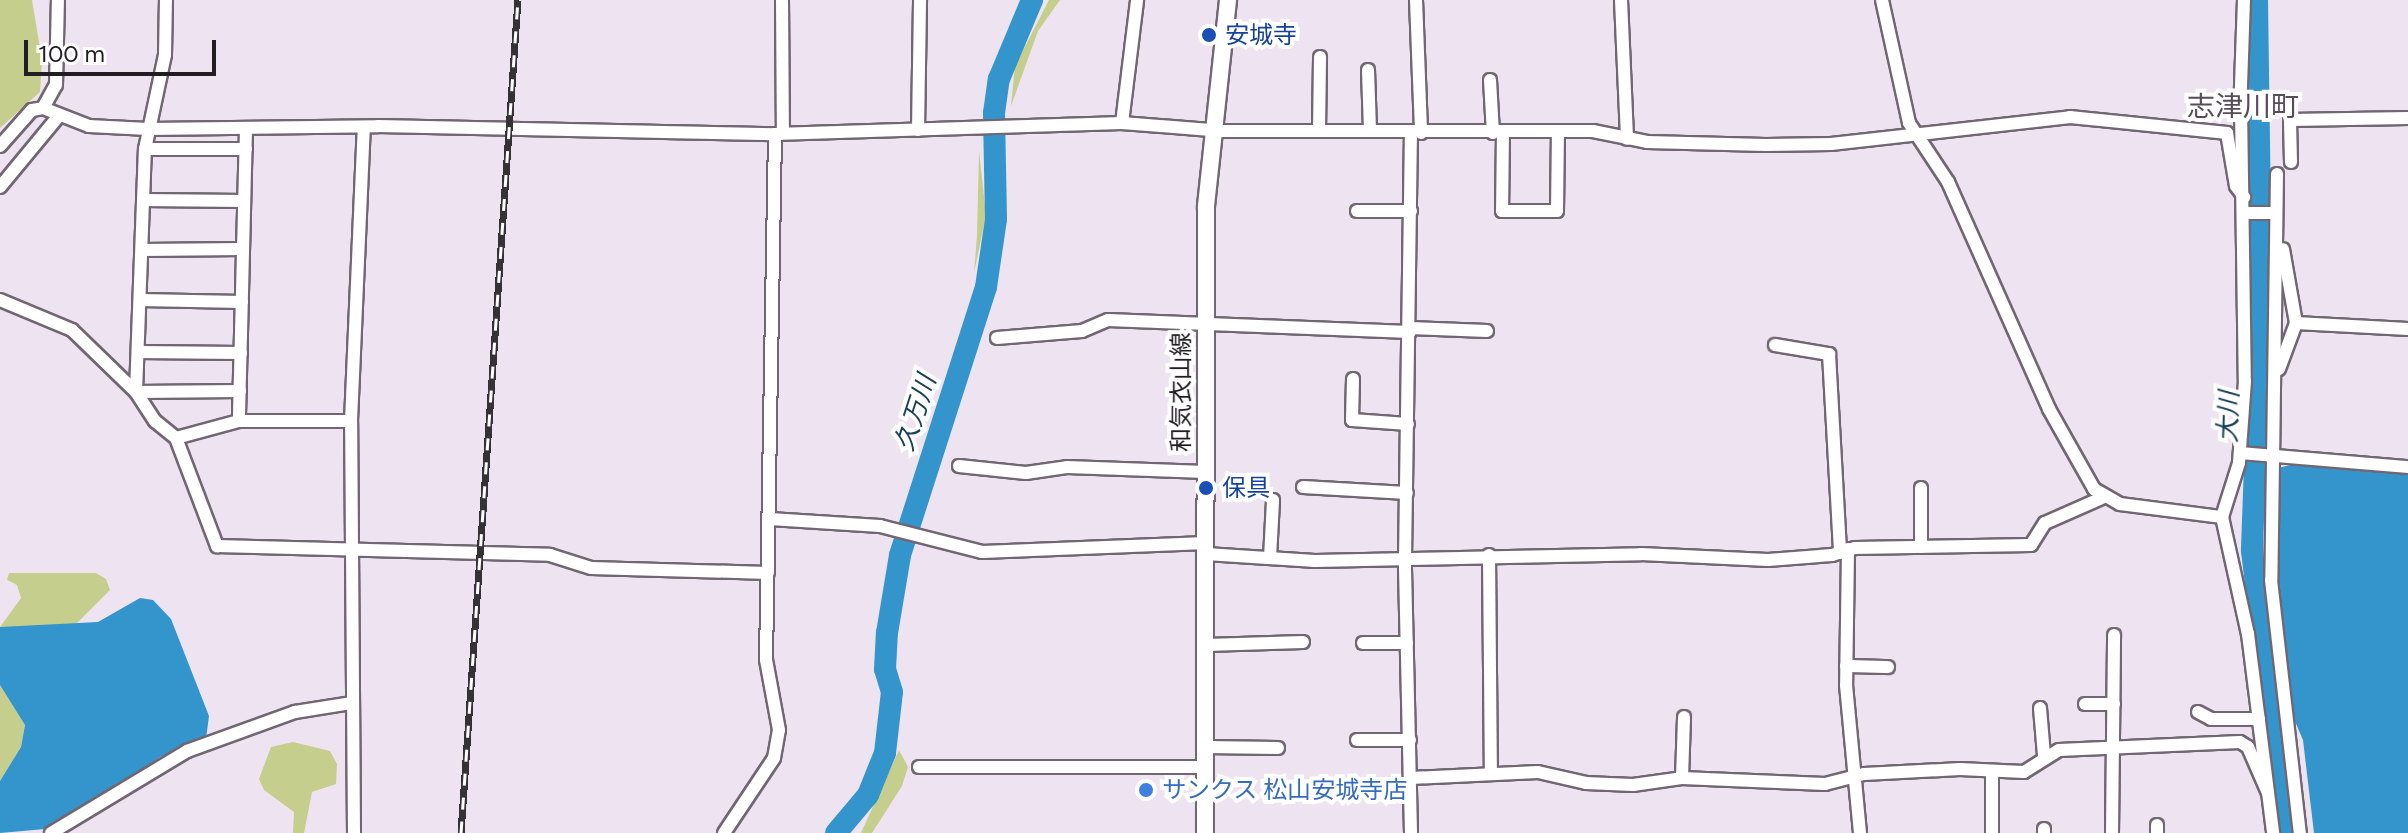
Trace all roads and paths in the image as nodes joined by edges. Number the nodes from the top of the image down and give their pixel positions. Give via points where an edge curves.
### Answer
1 (58, 0) edge
2 (166, 0) edge
3 (782, 0) edge
4 (920, 0) edge
5 (1137, 0) edge
6 (1228, 0) edge
7 (1416, 0) edge
8 (1621, 0) edge
9 (1882, 0) edge
10 (2244, 0) edge
11 (1320, 57) dead end
12 (1368, 70) dead end
13 (1490, 80) dead end
14 (2241, 107) junction
15 (43, 108) junction
16 (58, 117) junction
17 (2408, 118) edge
18 (1122, 123) junction
19 (148, 129) junction
20 (246, 129) junction
21 (364, 129) junction
22 (1210, 129) junction
23 (918, 130) junction
24 (1319, 131) junction
25 (1370, 131) junction
26 (1558, 131) junction
27 (1416, 132) junction
28 (1498, 132) junction
29 (1913, 132) junction
30 (2227, 133) junction
31 (779, 134) junction
32 (1627, 139) junction
33 (0, 146) edge
34 (145, 149) junction
35 (246, 149) junction
36 (2291, 162) dead end
37 (2277, 174) dead end
38 (0, 187) edge
39 (2244, 197) junction
40 (143, 200) junction
41 (244, 201) junction
42 (1357, 211) dead end
43 (1411, 211) junction
44 (2245, 213) junction
45 (2274, 218) junction
46 (243, 249) junction
47 (142, 250) junction
48 (0, 300) edge
49 (140, 300) junction
50 (242, 302) junction
51 (2296, 323) junction
52 (1205, 327) junction
53 (2408, 329) edge
54 (1410, 330) junction
55 (1487, 331) dead end
56 (997, 338) dead end
57 (1775, 345) dead end
58 (138, 352) junction
59 (241, 353) junction
60 (1353, 379) dead end
61 (2275, 379) junction
62 (240, 391) junction
63 (136, 392) junction
64 (239, 421) junction
65 (351, 421) junction
66 (1408, 424) junction
67 (176, 438) junction
68 (2243, 453) junction
69 (2270, 455) junction
70 (959, 466) dead end
71 (2408, 467) edge
72 (1206, 472) junction
73 (1303, 487) dead end
74 (1921, 488) dead end
75 (1407, 493) junction
76 (2102, 498) junction
77 (1273, 500) dead end
78 (2222, 517) junction
79 (770, 519) junction
80 (1921, 547) junction
81 (350, 548) junction
82 (1206, 548) junction
83 (1844, 551) junction
84 (1489, 555) junction
85 (1270, 558) junction
86 (1405, 559) junction
87 (768, 573) junction
88 (2114, 635) dead end
89 (1303, 642) dead end
90 (1363, 643) dead end
91 (1407, 643) junction
92 (1206, 645) junction
93 (1846, 666) junction
94 (1888, 667) dead end
95 (352, 703) junction
96 (2085, 704) dead end
97 (2114, 704) junction
98 (2040, 708) dead end
99 (2198, 712) dead end
100 (1684, 717) dead end
101 (2259, 719) junction
102 (1357, 740) dead end
103 (1410, 740) junction
104 (1205, 747) junction
105 (1278, 748) dead end
106 (2113, 749) junction
107 (2044, 756) junction
108 (919, 767) dead end
109 (1204, 767) junction
110 (1992, 771) junction
111 (1491, 774) junction
112 (1855, 776) junction
113 (1411, 778) junction
114 (1682, 778) junction
115 (2268, 793) junction
116 (51, 833) edge
117 (354, 833) edge
118 (724, 833) edge
119 (1205, 833) edge
120 (1411, 833) edge
121 (1860, 833) edge
122 (1992, 833) edge
123 (2112, 833) edge
124 (2273, 833) edge
125 (2300, 833) edge

1 - 15 street via 56,85
2 - 19 street via 165,55
3 - 31 street
4 - 23 street
5 - 18 street
6 - 22 main road, 和気衣山線
7 - 27 street
8 - 32 street
9 - 29 street
10 - 14 street
11 - 24 street
12 - 25 street
13 - 28 street
14 - 30 street
14 - 39 street
15 - 16 street
15 - 33 street via 32,110
16 - 19 street via 89,126
16 - 38 street
17 - 36 street via 2290,120
18 - 22 street
18 - 23 street
19 - 20 street
19 - 34 street
20 - 21 street
20 - 35 street
21 - 31 street
21 - 65 street
22 - 24 street
22 - 52 main road, 和気衣山線
23 - 31 street
24 - 25 street
25 - 27 street
26 - 28 street
26 - 28 street via 1557,211 1502,211
26 - 32 street via 1607,132
27 - 28 street
27 - 43 street
29 - 30 street via 2070,117
29 - 32 street via 1831,144
29 - 76 street via 1948,182 2049,409
30 - 39 street via 2236,186
31 - 79 street
34 - 35 street
34 - 40 street
35 - 41 street
37 - 45 street
39 - 44 street
40 - 41 street
40 - 47 street
41 - 46 street
42 - 43 street
43 - 54 street
44 - 45 street
44 - 68 street
45 - 51 street
45 - 61 street
46 - 47 street
46 - 50 street
47 - 49 street
48 - 63 street via 72,330
49 - 50 street
49 - 58 street
50 - 59 street
51 - 53 street
51 - 61 street
52 - 54 street
52 - 56 street via 1108,320 1082,331
52 - 72 main road, 和気衣山線
54 - 55 street
54 - 66 street
57 - 83 street via 1829,354
58 - 59 street
58 - 63 street
59 - 62 street
60 - 66 street via 1352,420
61 - 69 street
62 - 63 street
62 - 64 street
63 - 67 street via 155,421
64 - 65 street
64 - 67 street
65 - 81 street
66 - 75 street
67 - 81 street via 217,546
68 - 69 street
68 - 78 street
69 - 71 street
69 - 125 street via 2271,580
70 - 72 street via 1026,473 1067,467
72 - 82 main road, 和気衣山線
73 - 75 street
74 - 80 street
75 - 86 street
76 - 78 street
76 - 80 street via 2045,523 2031,545
77 - 85 street
78 - 101 street via 2245,617
79 - 82 street via 896,530 1008,553
79 - 87 street
80 - 83 street
81 - 87 street via 550,555 591,568
81 - 95 street
82 - 85 street
82 - 92 main road, 和気衣山線
83 - 84 street via 1768,560
83 - 93 street
84 - 86 street
84 - 111 street
85 - 86 street
86 - 91 street
87 - 118 street via 766,660 779,719 778,744
88 - 97 street
89 - 92 street
90 - 91 street
91 - 103 street
92 - 104 main road, 和気衣山線
93 - 94 street
93 - 112 street
95 - 116 street via 295,712 187,751
95 - 117 street
96 - 97 street
97 - 106 street
98 - 107 street
99 - 101 street via 2211,719
100 - 114 street
101 - 115 street
102 - 103 street
103 - 113 street
104 - 105 street
104 - 109 main road, 和気衣山線
106 - 107 street via 2059,750
106 - 115 street via 2245,743
106 - 123 street
107 - 110 street via 2032,771
108 - 109 street
109 - 119 main road, 和気衣山線
110 - 112 street
110 - 122 street
111 - 113 street via 1472,779
111 - 114 street via 1538,772 1586,783 1633,785
112 - 114 street via 1825,784
112 - 121 street
113 - 120 street
115 - 124 street

